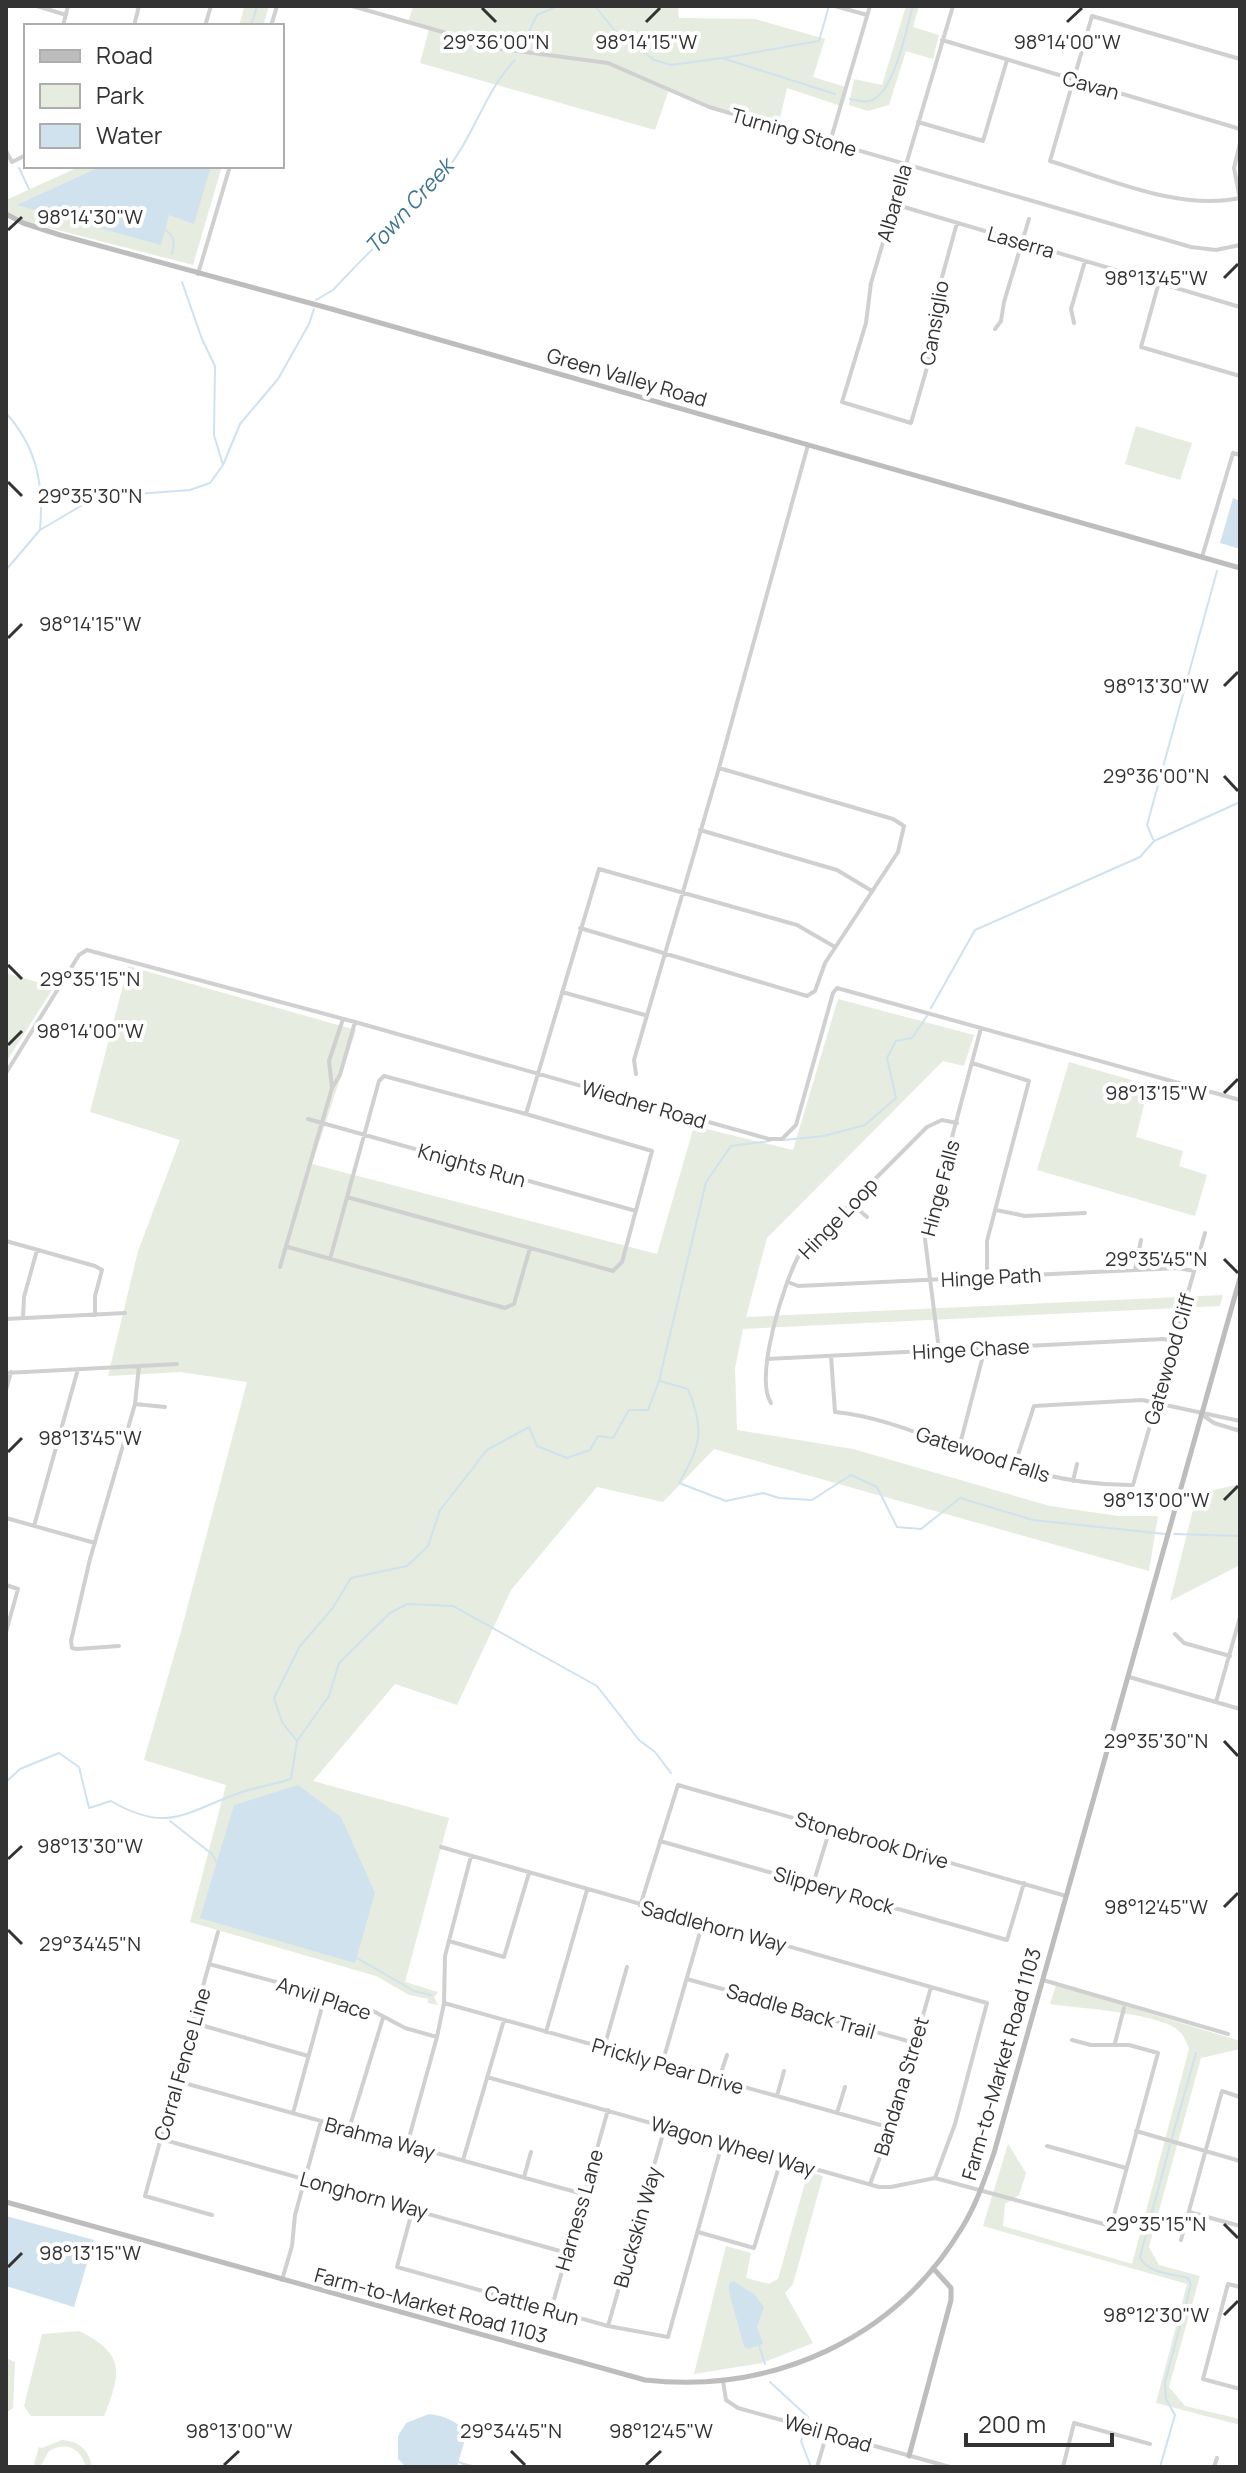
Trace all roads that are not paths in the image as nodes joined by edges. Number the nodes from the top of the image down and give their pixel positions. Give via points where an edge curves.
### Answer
1 (37, 6) edge
2 (68, 6) edge
3 (352, 6) edge
4 (835, 6) edge
5 (870, 6) edge
6 (953, 6) edge
7 (66, 15) junction
8 (867, 16) junction
9 (64, 24) edge
10 (942, 40) junction
11 (1240, 59) edge
12 (1007, 60) junction
13 (1073, 79) junction
14 (918, 122) junction
15 (1240, 129) edge
16 (830, 143) junction
17 (1240, 143) edge
18 (6, 151) edge
19 (24, 156) edge
20 (906, 165) junction
21 (229, 168) edge
22 (1240, 199) edge
23 (894, 204) junction
24 (6, 214) edge
25 (1029, 219) dead end
26 (957, 223) junction
27 (1022, 242) junction
28 (1240, 245) edge
29 (1085, 261) junction
30 (198, 274) junction
31 (1159, 282) junction
32 (1240, 307) edge
33 (1074, 323) dead end
34 (995, 329) dead end
35 (1240, 376) edge
36 (911, 423) joint
37 (808, 445) junction
38 (1240, 455) edge
39 (1202, 557) junction
40 (1240, 568) edge
41 (719, 768) junction
42 (700, 830) junction
43 (681, 891) junction
44 (872, 891) junction
45 (580, 928) junction
46 (835, 947) junction
47 (663, 954) junction
48 (562, 992) junction
49 (646, 1016) junction
50 (343, 1019) junction
51 (355, 1022) junction
52 (981, 1028) junction
53 (972, 1063) junction
54 (6, 1073) edge
55 (538, 1074) junction
56 (636, 1074) dead end
57 (332, 1088) junction
58 (1240, 1100) edge
59 (526, 1114) junction
60 (308, 1119) dead end
61 (321, 1123) junction
62 (957, 1123) junction
63 (365, 1135) junction
64 (347, 1197) junction
65 (851, 1203) junction
66 (996, 1210) junction
67 (636, 1211) junction
68 (1085, 1213) dead end
69 (867, 1217) dead end
70 (1205, 1233) dead end
71 (1141, 1240) dead end
72 (6, 1241) edge
73 (288, 1247) junction
74 (530, 1248) junction
75 (37, 1250) junction
76 (330, 1259) junction
77 (280, 1267) dead end
78 (1135, 1270) junction
79 (1194, 1271) junction
80 (987, 1277) junction
81 (1240, 1278) edge
82 (929, 1280) junction
83 (788, 1282) junction
84 (125, 1313) dead end
85 (95, 1315) junction
86 (23, 1318) junction
87 (6, 1319) edge
88 (1174, 1341) junction
89 (985, 1348) junction
90 (939, 1350) junction
91 (831, 1356) junction
92 (767, 1359) junction
93 (177, 1364) dead end
94 (139, 1366) junction
95 (78, 1369) junction
96 (9, 1372) edge
97 (6, 1390) edge
98 (771, 1403) dead end
99 (1157, 1403) junction
100 (135, 1404) junction
101 (165, 1407) dead end
102 (1202, 1414) junction
103 (1240, 1421) edge
104 (1240, 1431) edge
105 (959, 1448) junction
106 (1077, 1464) dead end
107 (1014, 1467) junction
108 (1073, 1481) junction
109 (1133, 1485) joint
110 (6, 1518) edge
111 (34, 1526) junction
112 (95, 1543) junction
113 (6, 1585) edge
114 (1240, 1617) edge
115 (6, 1632) edge
116 (1175, 1634) dead end
117 (119, 1646) dead end
118 (1230, 1656) junction
119 (1129, 1677) junction
120 (1216, 1702) junction
121 (1240, 1709) edge
122 (830, 1829) junction
123 (660, 1841) junction
124 (441, 1847) dead end
125 (471, 1856) junction
126 (529, 1873) junction
127 (1024, 1883) junction
128 (813, 1885) junction
129 (587, 1890) junction
130 (1067, 1896) junction
131 (640, 1906) junction
132 (703, 1922) junction
133 (218, 1932) dead end
134 (448, 1940) junction
135 (209, 1964) junction
136 (627, 1967) dead end
137 (687, 1979) junction
138 (1043, 1980) junction
139 (931, 1987) junction
140 (325, 1995) junction
141 (444, 2003) junction
142 (1124, 2008) dead end
143 (383, 2018) junction
144 (504, 2020) junction
145 (194, 2023) junction
146 (546, 2032) junction
147 (1228, 2034) dead end
148 (437, 2037) junction
149 (1072, 2040) dead end
150 (915, 2043) junction
151 (1115, 2043) junction
152 (604, 2048) junction
153 (727, 2055) dead end
154 (308, 2056) junction
155 (662, 2064) junction
156 (784, 2071) dead end
157 (487, 2077) junction
158 (719, 2080) junction
159 (177, 2081) junction
160 (845, 2087) dead end
161 (777, 2096) junction
162 (1240, 2097) edge
163 (608, 2110) junction
164 (293, 2113) junction
165 (837, 2113) junction
166 (321, 2121) junction
167 (665, 2127) junction
168 (891, 2128) junction
169 (349, 2129) junction
170 (1136, 2131) junction
171 (161, 2139) junction
172 (722, 2143) junction
173 (407, 2145) junction
174 (1047, 2146) dead end
175 (1205, 2151) junction
176 (531, 2152) dead end
177 (463, 2160) junction
178 (781, 2160) junction
179 (1240, 2161) edge
180 (1126, 2168) junction
181 (524, 2177) junction
182 (935, 2178) junction
183 (305, 2179) junction
184 (870, 2184) junction
185 (981, 2191) junction
186 (583, 2194) junction
187 (6, 2202) edge
188 (413, 2208) junction
189 (1189, 2212) junction
190 (212, 2215) dead end
191 (1240, 2226) edge
192 (698, 2232) junction
193 (1181, 2240) dead end
194 (567, 2253) junction
195 (933, 2268) junction
196 (282, 2280) junction
197 (1240, 2287) edge
198 (551, 2310) junction
199 (608, 2326) junction
200 (723, 2381) junction
201 (1240, 2389) edge
202 (827, 2433) junction
203 (1150, 2444) dead end
204 (909, 2456) junction
205 (1217, 2458) dead end
206 (817, 2467) edge
207 (950, 2467) edge
208 (1063, 2467) edge
209 (1214, 2467) edge

1 - 7 street
2 - 7 street
3 - 16 street, Turning Stone via 502,49 587,58 624,68 692,102
4 - 8 street
5 - 8 street
6 - 10 street, Albarella
7 - 9 street
8 - 16 street
10 - 12 street, Cavan
10 - 14 street, Albarella
11 - 13 street via 1092,16
12 - 13 street, Cavan
12 - 14 street via 983,141
13 - 15 street, Cavan
13 - 22 street via 1050,161 1174,198 1201,203
14 - 20 street, Albarella
16 - 20 street, Turning Stone
17 - 22 street via 1234,168
18 - 19 street via 12,162
20 - 23 street, Albarella
20 - 28 street, Turning Stone via 1191,247 1216,250
21 - 30 street
23 - 26 street, Laserra
23 - 36 street, Albarella via 842,402
24 - 30 main road, Green Valley Road via 33,227
25 - 27 street
26 - 27 street, Laserra
26 - 36 street, Cansiglio
27 - 29 street, Laserra
27 - 34 street
29 - 31 street, Laserra
29 - 33 street via 1071,309
30 - 37 main road, Green Valley Road
31 - 32 street, Laserra
31 - 35 street via 1141,347
37 - 39 main road, Green Valley Road
37 - 41 street
38 - 39 street via 1233,453
39 - 40 main road, Green Valley Road
41 - 42 street
41 - 44 street via 900,822 905,830 901,846
42 - 43 street
42 - 44 street via 844,873
43 - 45 street via 599,869
43 - 46 street via 797,925
43 - 47 street
44 - 46 street
45 - 47 street
45 - 48 street
46 - 47 street via 815,991 807,996
47 - 49 street
48 - 49 street
48 - 55 street
49 - 56 street via 634,1060
50 - 51 street, Wiedner Road
50 - 54 street, Wiedner Road via 87,950
50 - 57 street via 329,1061
51 - 55 street, Wiedner Road
51 - 57 street
52 - 53 street, Hinge Falls
52 - 55 street, Wiedner Road via 837,988 796,1125 776,1140
52 - 58 street, Wiedner Road
53 - 62 street, Hinge Falls
53 - 66 street via 1029,1081
55 - 59 street
57 - 61 street
59 - 63 street via 388,1075 379,1081
59 - 67 street via 652,1151
60 - 61 street, Knights Run
61 - 63 street, Knights Run
61 - 73 street
62 - 65 street, Hinge Loop via 942,1120 927,1127
62 - 82 street, Hinge Falls via 925,1239
63 - 64 street
63 - 67 street, Knights Run
64 - 74 street
64 - 76 street
65 - 69 street
65 - 83 street, Hinge Loop via 799,1255
66 - 68 street via 1025,1216
66 - 80 street via 987,1241
67 - 74 street via 622,1262 613,1271
70 - 79 street, Gatewood Cliff
71 - 78 street
72 - 75 street
73 - 76 street
73 - 77 street
74 - 76 street via 514,1304 505,1308
75 - 85 street via 102,1270
75 - 86 street
78 - 79 street, Hinge Path
78 - 80 street, Hinge Path
79 - 88 street, Gatewood Cliff
80 - 82 street, Hinge Path
81 - 102 main road, Farm-to-Market Road 1103
82 - 83 street, Hinge Path via 798,1286
82 - 90 street, Hinge Falls
83 - 92 street, Hinge Loop
84 - 85 street
85 - 86 street
86 - 87 street
88 - 89 street, Hinge Chase
88 - 99 street, Gatewood Cliff
89 - 90 street, Hinge Chase
89 - 105 street
90 - 91 street, Hinge Chase
91 - 92 street, Hinge Chase
91 - 105 street, Gatewood Falls via 835,1412 880,1420
92 - 98 street, Hinge Loop via 764,1380
93 - 94 street
94 - 95 street
94 - 100 street
95 - 96 street
95 - 111 street
96 - 97 street
99 - 102 street
99 - 107 street via 1034,1406
99 - 109 street, Gatewood Cliff
100 - 101 street
100 - 112 street
102 - 103 street
102 - 104 street
102 - 119 main road, Farm-to-Market Road 1103
105 - 107 street, Gatewood Falls
106 - 108 street
107 - 108 street, Gatewood Falls
108 - 109 street, Gatewood Falls
110 - 111 street
111 - 112 street
112 - 117 street via 72,1648
113 - 115 street via 18,1589
114 - 118 street
116 - 118 street via 1184,1643
118 - 120 street
119 - 120 street
119 - 130 main road, Farm-to-Market Road 1103
120 - 121 street
122 - 123 street, Stonebrook Drive via 678,1785
122 - 127 street, Stonebrook Drive
122 - 128 street
123 - 128 street, Slippery Rock
123 - 131 street
124 - 125 street, Saddlehorn Way
125 - 126 street, Saddlehorn Way
125 - 134 street
126 - 129 street, Saddlehorn Way
126 - 134 street via 504,1957
127 - 128 street, Slippery Rock via 1007,1940
127 - 130 street, Stonebrook Drive
129 - 131 street, Saddlehorn Way
129 - 146 street
130 - 138 main road, Farm-to-Market Road 1103
131 - 132 street, Saddlehorn Way
132 - 137 street
132 - 139 street, Saddlehorn Way
133 - 135 street, Corral Fence Line
134 - 141 street
135 - 140 street, Anvil Place
135 - 145 street, Corral Fence Line
136 - 152 street
137 - 150 street, Saddle Back Trail
137 - 155 street
138 - 147 street
138 - 185 main road, Farm-to-Market Road 1103
139 - 150 street, Bandana Street
139 - 182 street, Saddlehorn Way via 987,2003
140 - 143 street, Anvil Place
140 - 154 street
141 - 144 street, Prickly Pear Drive
141 - 148 street
142 - 151 street
143 - 148 street, Anvil Place
143 - 169 street
144 - 146 street, Prickly Pear Drive
144 - 157 street
145 - 154 street
145 - 159 street, Corral Fence Line
146 - 152 street, Prickly Pear Drive
148 - 173 street
149 - 151 street
150 - 168 street, Bandana Street
151 - 170 street via 1158,2053
152 - 155 street, Prickly Pear Drive
153 - 158 street
154 - 164 street
155 - 158 street, Prickly Pear Drive
156 - 161 street
157 - 163 street, Wagon Wheel Way
157 - 177 street
158 - 161 street, Prickly Pear Drive
159 - 164 street, Brahma Way
159 - 171 street, Corral Fence Line
160 - 165 street
161 - 165 street, Prickly Pear Drive
162 - 175 street via 1222,2091
163 - 167 street, Wagon Wheel Way
163 - 186 street, Harness Lane
164 - 166 street, Brahma Way
165 - 168 street, Prickly Pear Drive
166 - 169 street, Brahma Way
166 - 183 street
167 - 172 street, Wagon Wheel Way
167 - 199 street, Buckskin Way
168 - 184 street, Bandana Street
169 - 173 street, Brahma Way
170 - 175 street
170 - 180 street
171 - 183 street, Longhorn Way
171 - 190 street, Corral Fence Line via 145,2196
172 - 178 street, Wagon Wheel Way
172 - 192 street
173 - 177 street, Brahma Way
174 - 180 street
175 - 179 street
175 - 189 street
176 - 181 street
177 - 181 street, Brahma Way
178 - 184 street, Wagon Wheel Way
178 - 192 street via 754,2248
180 - 185 street, Wagon Wheel Way via 1111,2226
181 - 186 street, Brahma Way
182 - 184 street, Wagon Wheel Way via 891,2187
182 - 185 street, Wagon Wheel Way
183 - 188 street, Longhorn Way
183 - 196 street
185 - 195 main road, Farm-to-Market Road 1103
186 - 194 street, Harness Lane
187 - 196 main road, Farm-to-Market Road 1103
188 - 194 street, Longhorn Way
188 - 198 street, Cattle Run via 397,2267
189 - 191 street
189 - 193 street
192 - 199 street, Cattle Run via 668,2337
194 - 198 street, Harness Lane
195 - 200 main road, Farm-to-Market Road 1103 via 893,2308 829,2351 777,2370
195 - 204 main road via 951,2288 951,2300
196 - 200 main road, Farm-to-Market Road 1103 via 630,2377
197 - 201 street via 1228,2284 1203,2379
198 - 199 street, Cattle Run
200 - 202 street, Weil Road via 731,2405
202 - 204 street, Weil Road
202 - 206 street
203 - 208 street via 1074,2423
204 - 207 street, Weil Road
205 - 209 street

